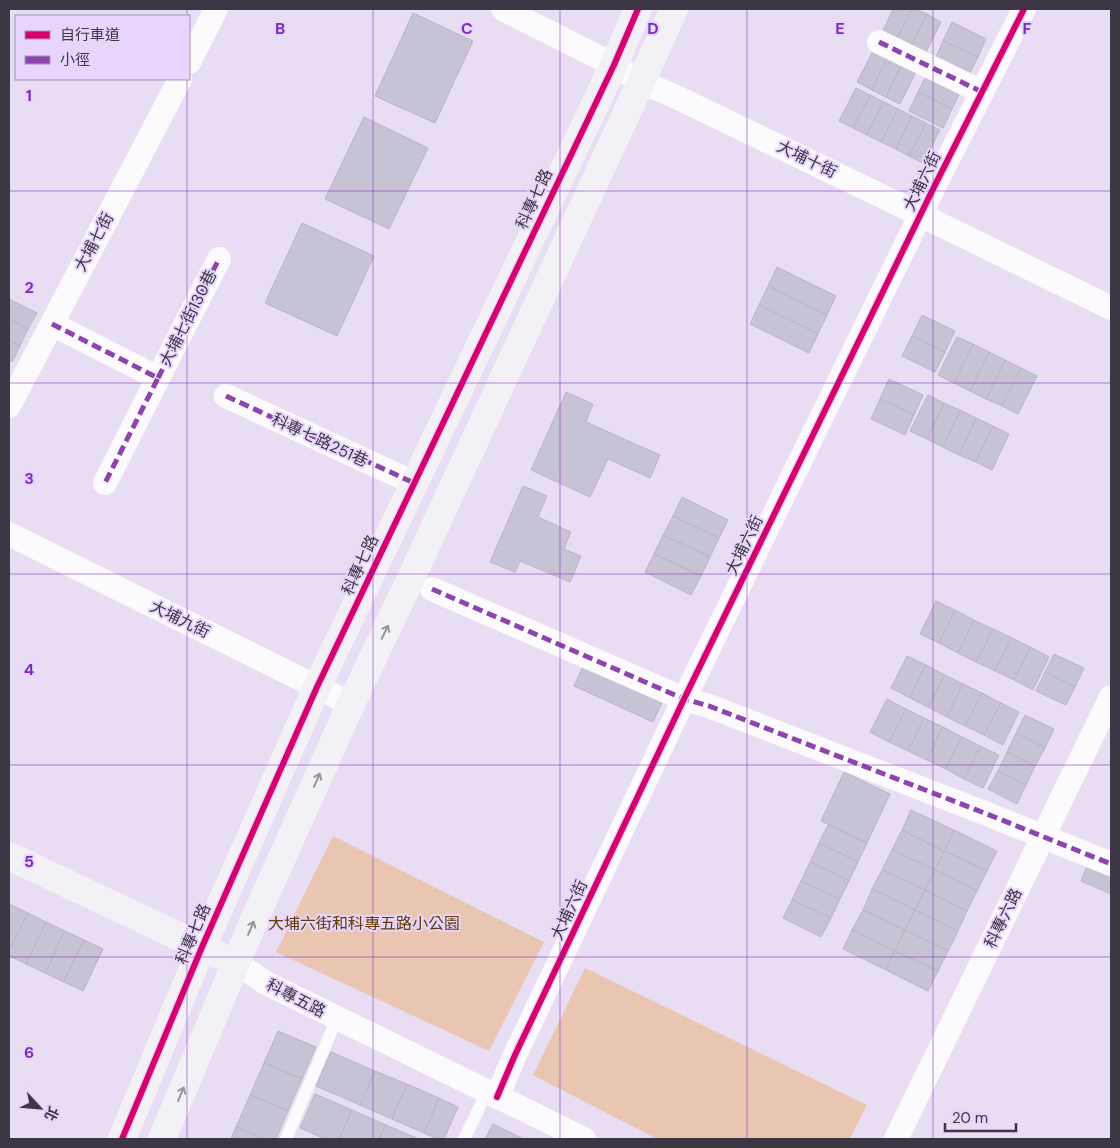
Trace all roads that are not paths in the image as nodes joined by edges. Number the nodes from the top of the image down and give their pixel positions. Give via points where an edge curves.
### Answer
1 (216, 9) edge
2 (503, 9) edge
3 (638, 9) edge
4 (674, 9) edge
5 (1024, 9) edge
6 (879, 42) dead end
7 (190, 60) edge
8 (614, 65) junction
9 (179, 80) edge
10 (641, 82) junction
11 (982, 92) junction
12 (921, 214) junction
13 (219, 259) dead end
14 (1111, 308) edge
15 (52, 324) junction
16 (158, 378) junction
17 (226, 396) dead end
18 (9, 406) edge
19 (105, 483) dead end
20 (414, 483) junction
21 (9, 534) edge
22 (432, 588) dead end
23 (317, 687) junction
24 (1111, 697) edge
25 (684, 699) junction
26 (351, 704) junction
27 (1043, 836) junction
28 (9, 856) edge
29 (1111, 864) edge
30 (202, 947) junction
31 (236, 963) junction
32 (337, 1018) junction
33 (492, 1094) junction
34 (290, 1138) edge
35 (122, 1139) edge
36 (162, 1139) edge
37 (464, 1139) edge
38 (584, 1139) edge
39 (896, 1139) edge

1 - 7 street
2 - 8 street, 大埔十街
3 - 8 street, 科專七路
4 - 10 street
5 - 11 street, 大埔六街
6 - 11 street
8 - 10 street, 大埔十街
8 - 20 street, 科專七路
9 - 15 street, 大埔七街
10 - 12 street, 大埔十街
26 -> 10 street
11 - 12 street, 大埔六街
12 - 14 street, 大埔十街
12 - 25 street, 大埔六街
13 - 16 street, 大埔七街130巷
15 - 16 street, 大埔七街130巷
15 - 18 street, 大埔七街
16 - 19 street, 大埔七街130巷
17 - 20 street, 科專七路251巷
20 - 23 street, 科專七路
21 - 23 street, 大埔九街
22 - 25 street
23 - 26 street, 大埔九街
23 - 30 street, 科專七路
24 - 27 street, 科專六路
25 - 27 street via 718,709
25 - 33 street, 大埔六街 via 515,1055
31 -> 26 street
27 - 29 street
27 - 39 street, 科專六路
28 - 30 street, 科專五路
30 - 31 street, 科專五路
30 - 35 street, 科專七路
31 - 32 street, 科專五路 via 266,983
36 -> 31 street
32 - 33 street, 科專五路
32 - 34 lane
33 - 37 lane
33 - 38 street, 科專五路

